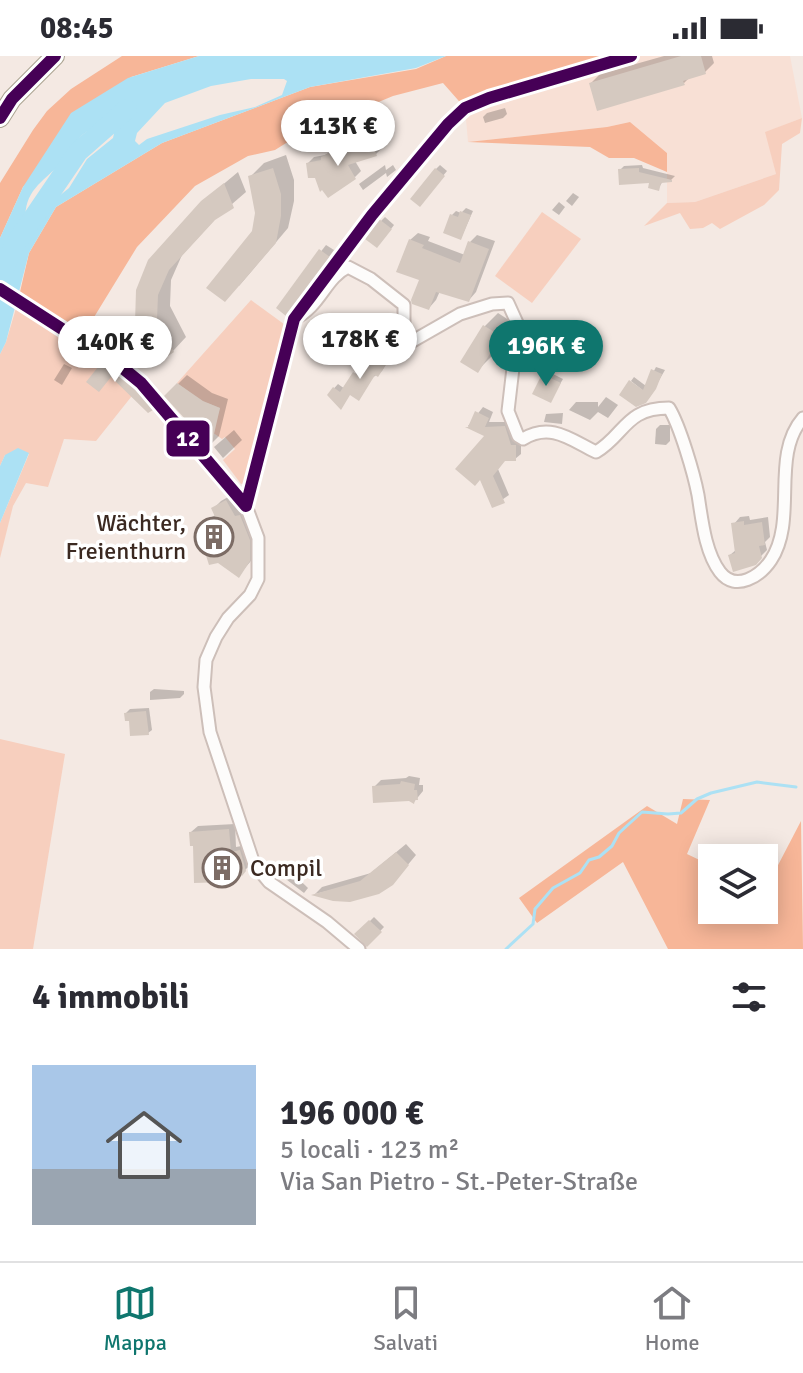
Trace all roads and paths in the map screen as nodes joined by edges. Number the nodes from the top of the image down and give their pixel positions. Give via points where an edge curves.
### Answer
1 (55, 56) edge
2 (631, 56) edge
3 (0, 118) edge
4 (0, 289) edge
5 (294, 319) junction
6 (803, 418) edge
7 (246, 506) junction
8 (359, 949) edge

1 - 3 main road
2 - 5 street via 471,106 448,124 372,215
4 - 7 street via 102,351 141,383
5 - 6 street via 309,311 348,267 404,305 404,336 411,342 460,314 508,303 518,325 508,411 518,436 552,432 596,452 630,419 669,408 720,572 738,581 762,571 779,546 788,453
5 - 7 street
7 - 8 street via 258,538 258,579 228,618 206,660 210,732 254,864 269,882

